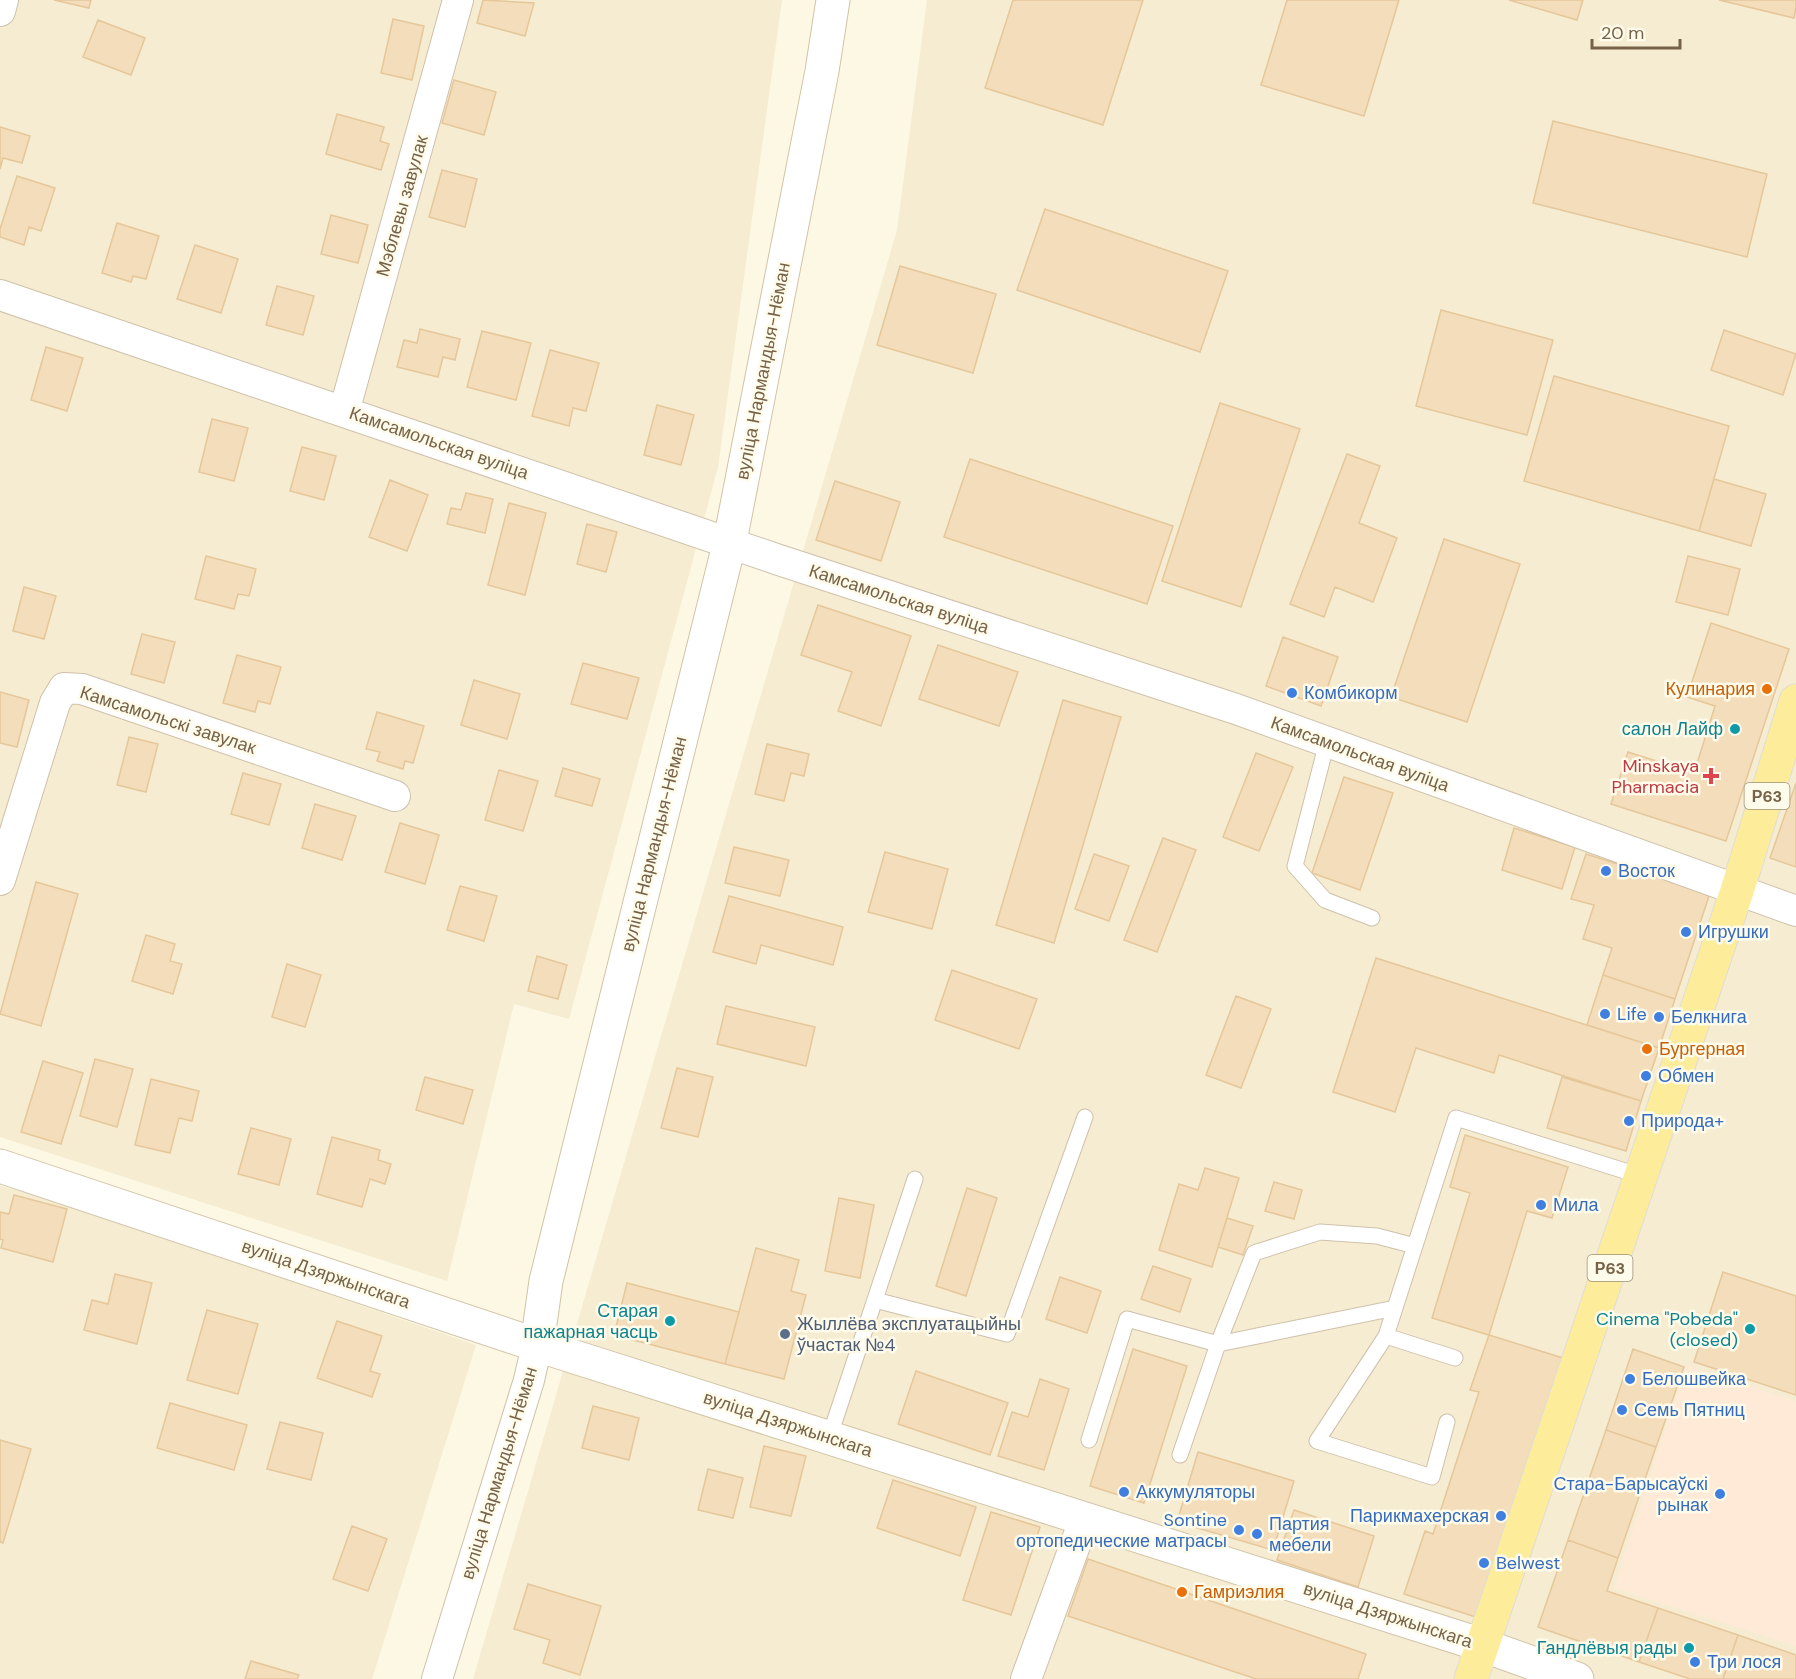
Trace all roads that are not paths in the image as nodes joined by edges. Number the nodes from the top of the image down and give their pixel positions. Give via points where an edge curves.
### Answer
1 (3, 0) edge
2 (458, 0) edge
3 (833, 0) edge
4 (0, 11) edge
5 (0, 295) edge
6 (345, 412) junction
7 (730, 541) junction
8 (1796, 701) edge
9 (1327, 742) junction
10 (395, 796) dead end
11 (0, 880) edge
12 (1737, 891) junction
13 (1796, 911) edge
14 (1372, 918) dead end
15 (1085, 1117) dead end
16 (0, 1166) edge
17 (1641, 1176) junction
18 (915, 1179) dead end
19 (1415, 1246) junction
20 (875, 1300) junction
21 (1395, 1308) junction
22 (1386, 1336) junction
23 (1218, 1344) junction
24 (537, 1345) junction
25 (1455, 1358) dead end
26 (1447, 1422) dead end
27 (829, 1438) junction
28 (1089, 1440) dead end
29 (1180, 1455) dead end
30 (1085, 1518) junction
31 (1482, 1646) junction
32 (436, 1679) edge
33 (1026, 1679) edge
34 (1472, 1679) edge
35 (1576, 1679) edge

1 - 4 street
2 - 6 street, Мэблевы завулак
3 - 7 street, вуліца Нармандыя-Нёман
5 - 6 street, Камсамольская вуліца
6 - 7 street, Камсамольская вуліца
7 - 9 street, Камсамольская вуліца
7 - 24 street, вуліца Нармандыя-Нёман via 546,1281
8 - 12 main road, Р63
9 - 12 street, Камсамольская вуліца
9 - 14 lane via 1295,866 1325,900
10 - 11 street, Камсамольскі завулак via 82,689 64,688 55,703
12 - 13 street, Камсамольская вуліца
12 - 17 main road, Р63
15 - 20 lane via 1007,1334
16 - 24 street, вуліца Дзяржынскага
17 - 19 lane via 1456,1119
17 - 31 main road, Р63
18 - 20 lane
19 - 21 lane
19 - 23 lane via 1377,1236 1320,1232 1254,1253
20 - 27 lane
21 - 22 lane
21 - 23 lane
22 - 25 lane
22 - 26 lane via 1317,1442 1432,1477
23 - 28 lane via 1126,1319
23 - 29 lane
24 - 27 street, вуліца Дзяржынскага
24 - 32 street, вуліца Нармандыя-Нёман
27 - 30 street, вуліца Дзяржынскага
30 - 31 street, вуліца Дзяржынскага
30 - 33 street
31 - 34 main road, Р63
31 - 35 street, вуліца Дзяржынскага

